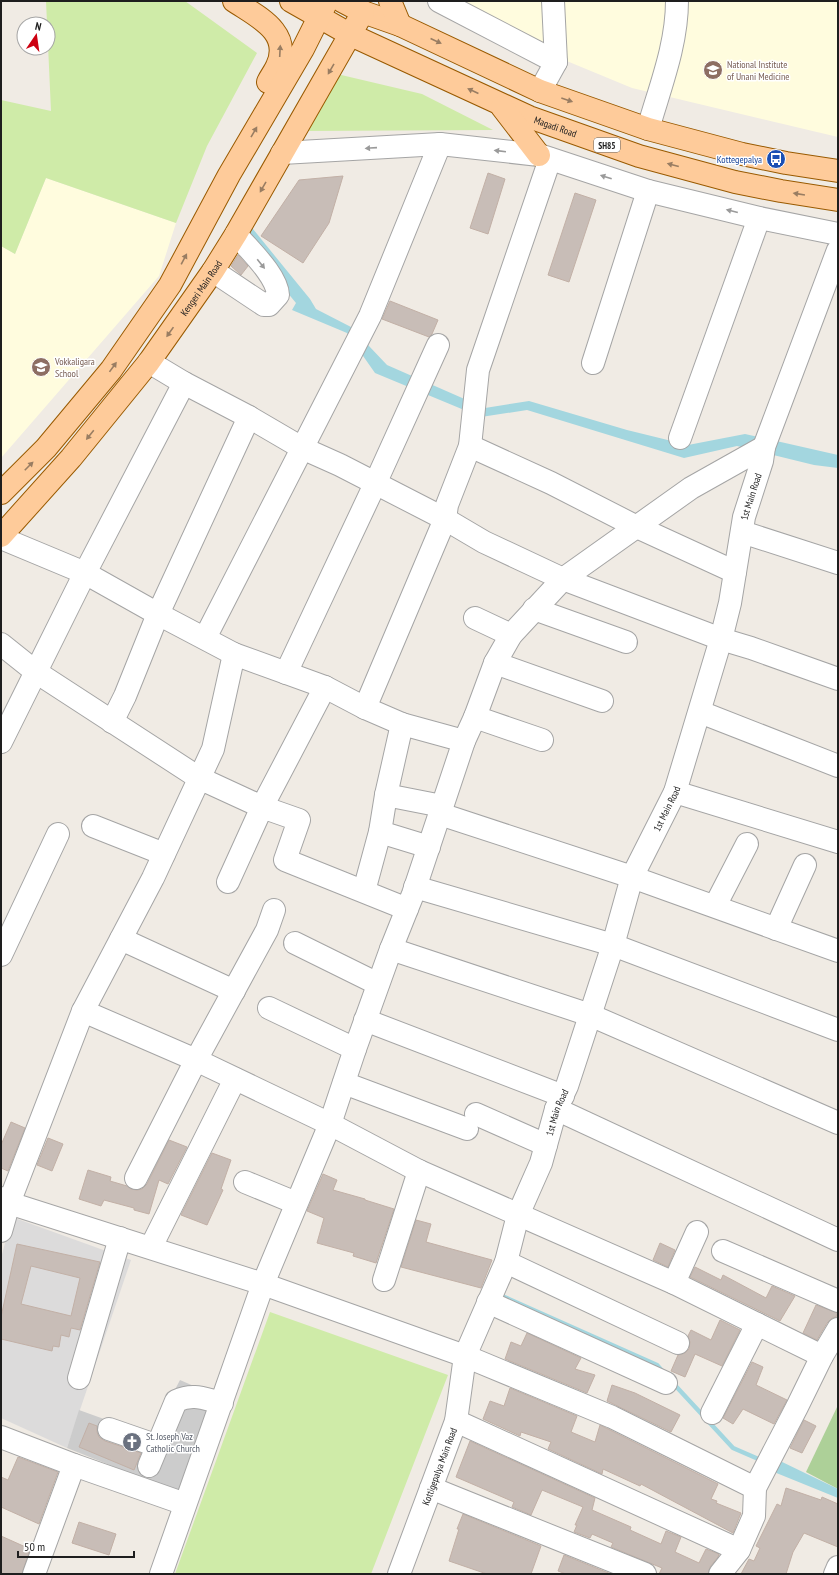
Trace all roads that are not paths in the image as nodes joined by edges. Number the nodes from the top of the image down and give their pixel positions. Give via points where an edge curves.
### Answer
1 (234, 1) edge
2 (291, 1) edge
3 (342, 1) edge
4 (390, 1) edge
5 (439, 1) edge
6 (677, 1) edge
7 (693, 1) edge
8 (548, 3) edge
9 (323, 9) edge
10 (363, 12) junction
11 (400, 25) junction
12 (351, 35) junction
13 (671, 50) junction
14 (556, 62) junction
15 (540, 91) junction
16 (499, 103) junction
17 (648, 129) junction
18 (440, 144) junction
19 (282, 154) junction
20 (544, 157) junction
21 (838, 171) edge
22 (229, 175) junction
23 (648, 191) junction
24 (838, 200) edge
25 (759, 218) junction
26 (236, 234) junction
27 (838, 234) edge
28 (838, 250) edge
29 (213, 271) junction
30 (438, 345) dead end
31 (149, 362) junction
32 (593, 363) dead end
33 (184, 383) junction
34 (249, 417) junction
35 (680, 438) dead end
36 (470, 446) junction
37 (302, 448) junction
38 (764, 448) junction
39 (375, 484) junction
40 (1, 493) edge
41 (444, 519) junction
42 (637, 527) junction
43 (742, 532) junction
44 (1, 537) edge
45 (838, 563) edge
46 (735, 572) junction
47 (85, 573) junction
48 (563, 579) junction
49 (534, 609) junction
50 (158, 614) junction
51 (475, 618) dead end
52 (511, 635) junction
53 (205, 638) junction
54 (720, 638) junction
55 (626, 642) dead end
56 (1, 644) edge
57 (234, 654) junction
58 (495, 663) junction
59 (36, 672) junction
60 (286, 673) junction
61 (838, 679) edge
62 (325, 687) junction
63 (602, 701) dead end
64 (365, 708) junction
65 (700, 712) junction
66 (475, 717) junction
67 (112, 722) junction
68 (402, 724) junction
69 (542, 740) dead end
70 (464, 741) junction
71 (1, 742) edge
72 (838, 766) edge
73 (199, 778) junction
74 (675, 792) junction
75 (386, 795) junction
76 (262, 807) junction
77 (441, 810) junction
78 (93, 826) dead end
79 (380, 832) junction
80 (58, 834) dead end
81 (838, 842) edge
82 (747, 844) dead end
83 (429, 846) junction
84 (164, 854) junction
85 (805, 865) dead end
86 (632, 877) junction
87 (228, 882) dead end
88 (415, 887) junction
89 (364, 891) junction
90 (715, 906) junction
91 (407, 909) junction
92 (274, 910) dead end
93 (776, 929) junction
94 (121, 939) junction
95 (295, 943) dead end
96 (614, 945) junction
97 (836, 946) edge
98 (391, 949) junction
99 (1, 955) edge
100 (378, 984) junction
101 (234, 991) junction
102 (269, 1008) dead end
103 (83, 1011) junction
104 (590, 1015) junction
105 (365, 1020) junction
106 (838, 1030) edge
107 (355, 1049) junction
108 (196, 1060) junction
109 (235, 1079) junction
110 (344, 1083) junction
111 (559, 1103) junction
112 (838, 1123) edge
113 (330, 1124) junction
114 (546, 1145) junction
115 (419, 1171) junction
116 (136, 1178) dead end
117 (245, 1182) dead end
118 (5, 1201) edge
119 (296, 1204) junction
120 (518, 1215) junction
121 (1, 1231) edge
122 (697, 1232) dead end
123 (120, 1238) junction
124 (838, 1240) edge
125 (152, 1248) junction
126 (723, 1251) dead end
127 (506, 1262) junction
128 (384, 1280) dead end
129 (674, 1283) junction
130 (263, 1284) junction
131 (838, 1301) edge
132 (488, 1302) junction
133 (757, 1324) junction
134 (838, 1329) edge
135 (678, 1343) dead end
136 (465, 1356) junction
137 (822, 1356) junction
138 (79, 1378) dead end
139 (666, 1383) dead end
140 (222, 1403) junction
141 (712, 1413) dead end
142 (456, 1421) junction
143 (109, 1429) dead end
144 (1, 1438) edge
145 (158, 1446) junction
146 (74, 1465) junction
147 (150, 1466) dead end
148 (431, 1488) junction
149 (755, 1488) junction
150 (185, 1504) junction
151 (739, 1550) junction
152 (838, 1567) edge
153 (404, 1572) edge
154 (34, 1574) edge
155 (161, 1574) edge
156 (645, 1574) edge
157 (720, 1574) edge
158 (835, 1574) edge

22 -> 1 main road via 231,143 281,56 281,45 274,29
2 - 9 main road, Magadi Road / SH85
3 - 10 main road
4 - 11 main road
5 - 14 street
6 - 13 street
7 - 13 street
8 - 14 street
9 - 12 main road, Magadi Road / SH85
22 -> 9 main road
10 - 11 main road
10 - 12 main road, Kengeri Main Road
11 -> 15 main road
16 -> 12 main road, Magadi Road / SH85
12 -> 19 main road, Kengeri Main Road
13 - 17 street
14 - 15 street
15 -> 17 main road
16 - 20 main road
24 -> 16 main road, Magadi Road / SH85 via 735,182 639,156 528,117
17 - 21 main road via 742,154
18 -> 19 street
20 -> 18 street
18 - 37 street via 370,316
19 -> 26 main road, Kengeri Main Road
23 -> 20 street
20 - 36 street via 478,370
40 -> 22 main road via 46,448 111,370 170,285
25 -> 23 street
23 - 32 street
25 - 27 street
25 - 35 street
26 - 29 main road, Kengeri Main Road
26 -> 29 street via 270,275 278,288 278,295 269,305 264,305
28 - 38 street, 1st Main Road
29 -> 31 main road, Kengeri Main Road
30 - 39 street
31 - 33 street
31 -> 44 main road, Kengeri Main Road via 72,458
33 - 34 street
33 - 47 street
34 - 37 street
34 - 50 street
36 - 41 street
36 - 42 street via 551,483
37 - 39 street
37 - 53 street
38 - 42 street via 691,488
38 - 43 street, 1st Main Road
39 - 41 street
39 - 60 street
41 - 48 street via 484,542
41 - 64 street
42 - 46 street
42 - 48 street
43 - 45 street
43 - 46 street, 1st Main Road
44 - 47 street
46 - 54 street, 1st Main Road
47 - 50 street
47 - 59 street
48 - 49 street
48 - 54 street
49 - 52 street
49 - 55 street
50 - 53 street
50 - 67 street
51 - 52 street
52 - 58 street
53 - 57 street
54 - 61 street
54 - 65 street, 1st Main Road
56 - 59 street
57 - 60 street
57 - 73 street via 213,749
58 - 63 street
58 - 66 street
59 - 67 street
59 - 71 street
60 - 62 street
62 - 64 street
62 - 76 street
64 - 68 street
65 - 72 street
65 - 74 street, 1st Main Road
66 - 69 street
66 - 70 street
67 - 73 street
68 - 70 street
68 - 75 street
70 - 77 street
73 - 76 street
73 - 84 street
74 - 81 street
74 - 86 street, 1st Main Road
75 - 77 street
75 - 79 street
76 - 87 street
76 - 89 street via 299,820 285,860
77 - 83 street
77 - 86 street
78 - 84 street
79 - 83 street
79 - 89 street
80 - 99 street
82 - 90 street
83 - 88 street
84 - 94 street
85 - 93 street
86 - 90 street
86 - 96 street, 1st Main Road
88 - 91 street
88 - 96 street
89 - 91 street
90 - 93 street
91 - 98 street
92 - 101 street via 267,930
93 - 97 street
94 - 101 street
94 - 103 street
95 - 100 street
96 - 104 street, 1st Main Road
96 - 106 street
98 - 100 street
98 - 104 street
100 - 105 street
101 - 108 street
102 - 107 street
103 - 108 street
103 - 118 street
104 - 111 street, 1st Main Road
104 - 112 street
105 - 107 street
105 - 111 street
107 - 110 street
108 - 109 street
108 - 116 street
109 - 113 street
109 - 125 street
110 - 113 street
110 - 114 street
111 - 114 street, 1st Main Road
111 - 124 street
113 - 115 street
113 - 119 street
114 - 120 street, 1st Main Road via 541,1163
115 - 120 street
115 - 128 street
117 - 119 street
118 - 121 street
118 - 123 street
119 - 130 street
120 - 127 street, 1st Main Road
120 - 129 street
122 - 129 street
123 - 125 street
123 - 138 street
125 - 130 street
126 - 131 street
127 - 132 street, 1st Main Road
127 - 135 street
129 - 133 street
130 - 136 street
130 - 140 street
132 - 136 street, 1st Main Road
132 - 139 street
133 - 137 street
133 - 141 street
134 - 137 street
136 - 142 street, Kottigepalya Main Road
136 - 149 street via 612,1417
137 - 149 street
140 - 145 street via 198,1396 184,1397 176,1401
140 - 150 street
142 - 148 street, Kottigepalya Main Road
142 - 151 street
143 - 145 street
144 - 146 street
145 - 147 street
146 - 150 street
146 - 154 street
148 - 153 street, Kottigepalya Main Road
148 - 156 street
149 - 151 street via 754,1516
150 - 155 street
151 - 157 street
152 - 158 street

